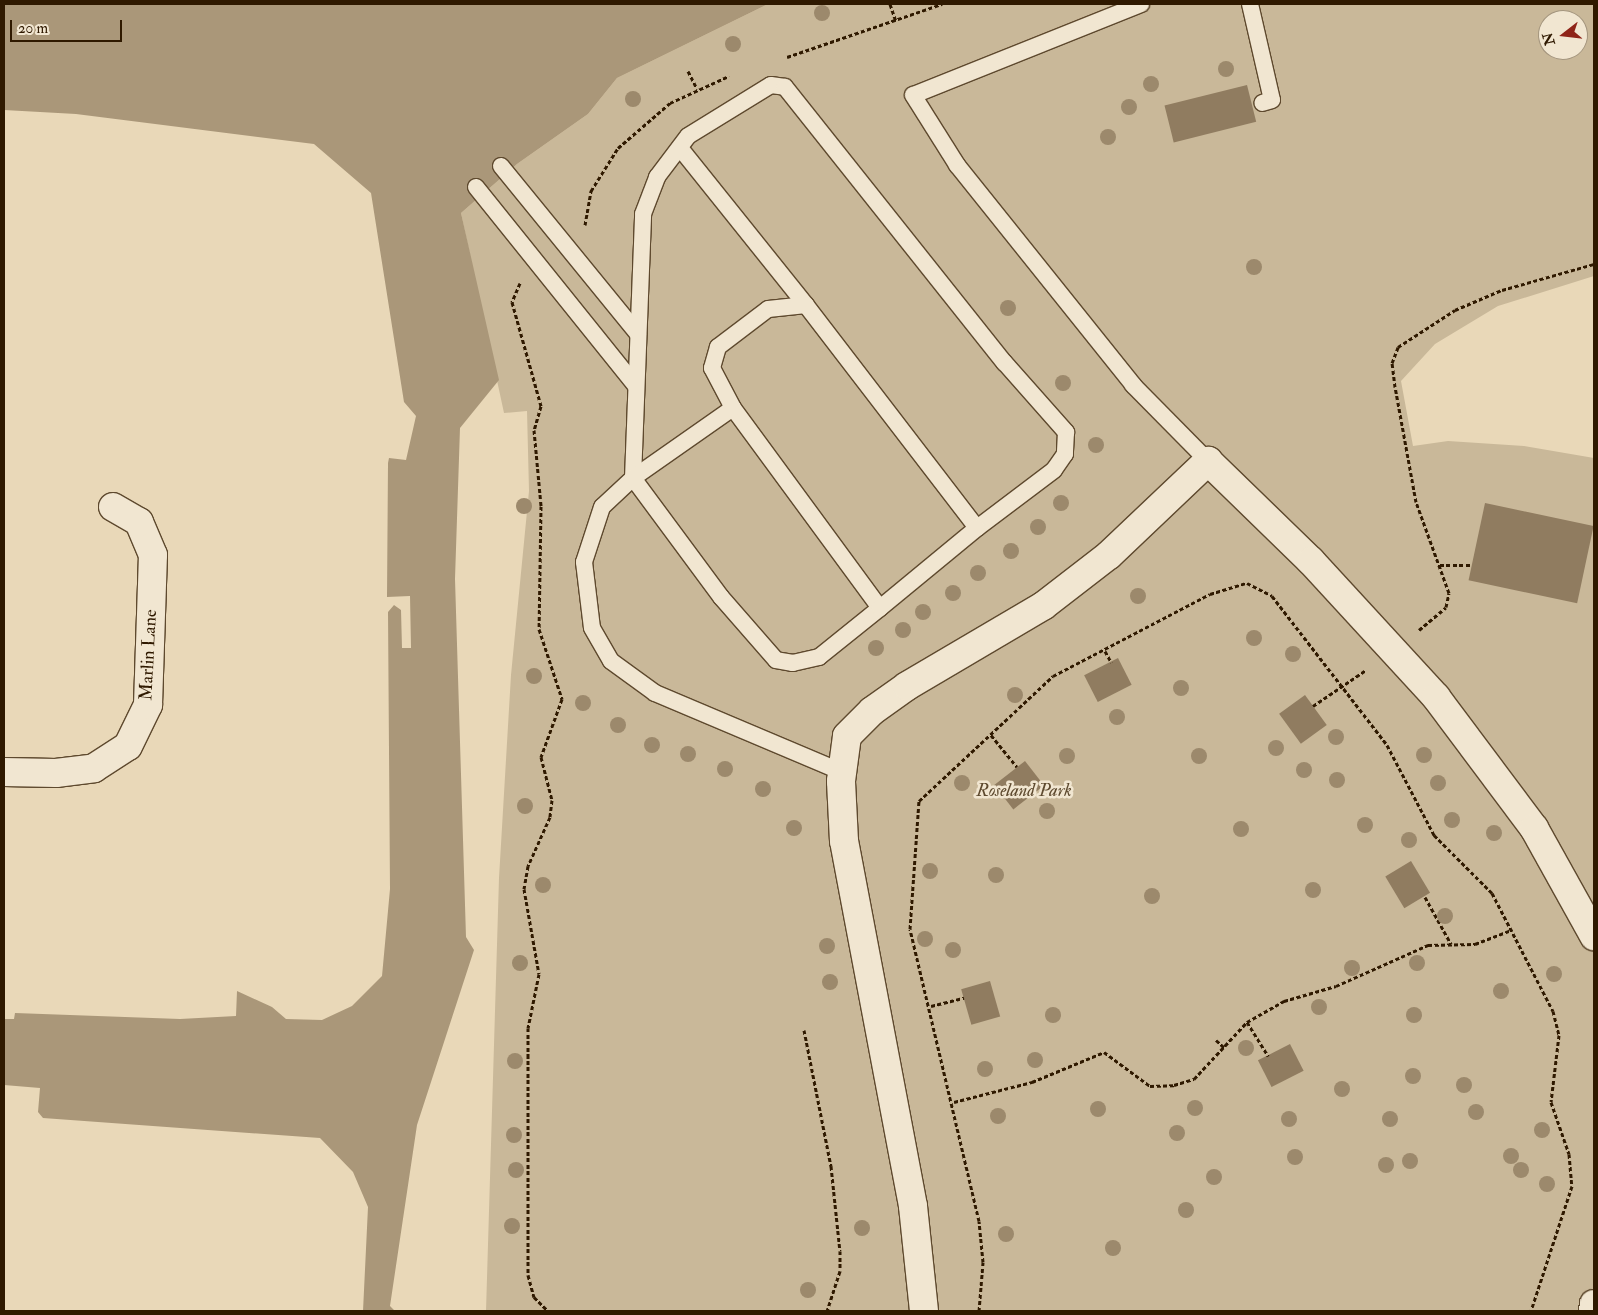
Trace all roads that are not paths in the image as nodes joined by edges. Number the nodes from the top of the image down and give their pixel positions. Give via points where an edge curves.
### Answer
1 (1141, 4) edge
2 (1250, 4) edge
3 (1262, 103) dead end
4 (680, 148) junction
5 (501, 166) dead end
6 (476, 187) dead end
7 (806, 305) junction
8 (638, 334) junction
9 (636, 386) junction
10 (733, 408) junction
11 (1208, 461) junction
12 (633, 478) junction
13 (113, 506) dead end
14 (977, 528) junction
15 (880, 608) junction
16 (4, 772) edge
17 (842, 772) junction
18 (1594, 936) edge
19 (1594, 1304) edge
20 (924, 1311) edge
21 (1593, 1311) edge

1 - 11 lane via 913,96 957,165 1133,385
2 - 3 lane via 1272,100
4 - 7 lane
4 - 8 lane via 657,177 643,214
4 - 14 lane via 688,136 715,117 771,85 785,87 1004,362 1051,412 1066,432 1065,454 1054,470
5 - 8 lane
6 - 9 lane
7 - 10 lane via 768,309 718,347 712,368
7 - 14 lane
8 - 9 lane
9 - 12 lane
10 - 12 lane
10 - 15 lane
11 - 17 street via 1109,555 1043,606 872,711 847,736
11 - 18 street via 1311,560 1442,704 1534,828
12 - 15 lane via 722,598 776,660 793,663 819,657
12 - 17 lane via 602,507 584,562 592,628 612,661 654,694
13 - 16 street, Marlin Lane via 139,522 154,555 148,705 128,746 94,768 56,773
14 - 15 lane
17 - 20 street via 844,841 913,1206
19 - 21 street

